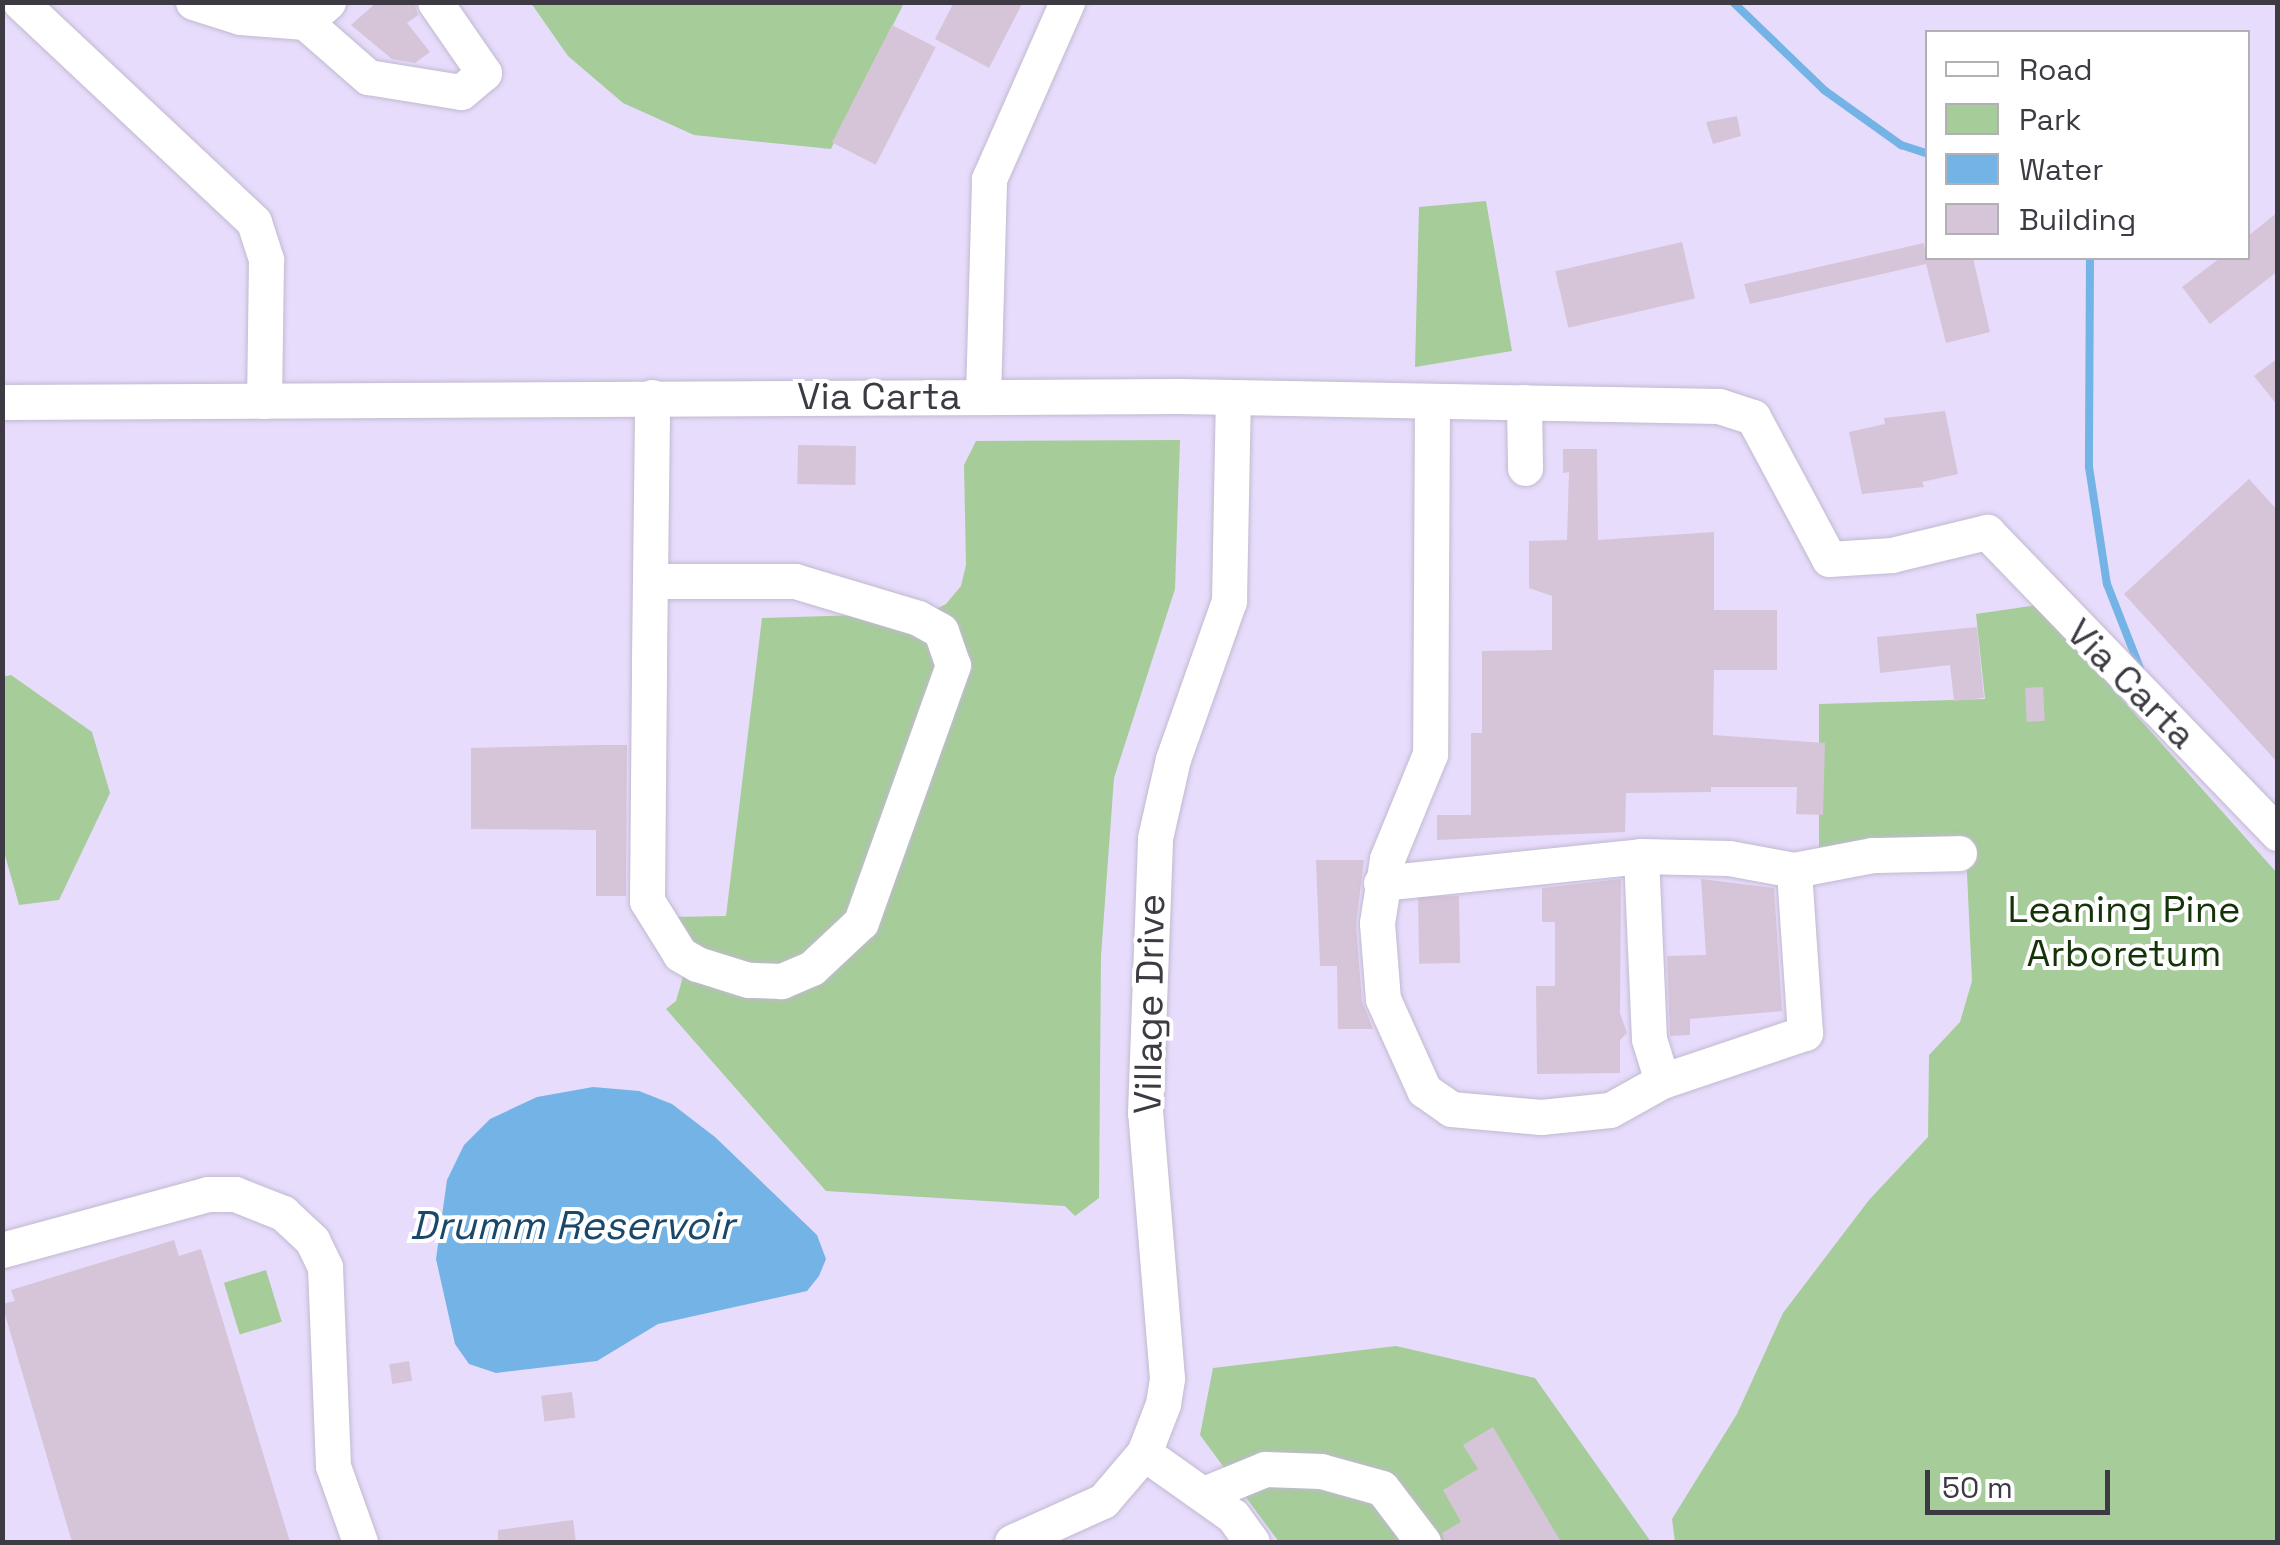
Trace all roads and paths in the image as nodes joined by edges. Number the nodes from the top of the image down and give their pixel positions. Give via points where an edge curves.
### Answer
1 (20, 2) edge
2 (194, 2) edge
3 (435, 2) edge
4 (1067, 2) edge
5 (316, 12) edge
6 (652, 397) junction
7 (982, 397) junction
8 (1233, 398) junction
9 (264, 400) junction
10 (2, 402) edge
11 (1432, 402) junction
12 (1524, 402) junction
13 (1525, 468) dead end
14 (650, 581) junction
15 (2278, 833) edge
16 (1959, 853) dead end
17 (1641, 856) junction
18 (1794, 870) junction
19 (1381, 884) junction
20 (1662, 1081) junction
21 (2, 1250) edge
22 (1144, 1453) junction
23 (1204, 1494) junction
24 (350, 1540) edge
25 (1012, 1542) edge
26 (1252, 1542) edge
27 (1423, 1542) edge

1 - 9 street via 254,222 266,260
2 - 5 street via 240,17
3 - 5 street via 484,73 461,92 368,76
4 - 7 street via 989,179
6 - 7 street, Via Carta
6 - 9 street, Via Carta
6 - 14 street
7 - 8 street, Via Carta
8 - 11 street, Via Carta
8 - 22 street, Village Drive via 1229,601 1174,758 1154,838 1145,1113 1167,1378
9 - 10 street, Via Carta
11 - 12 street, Via Carta
11 - 19 street via 1430,754
12 - 13 street
12 - 15 street, Via Carta via 1719,406 1754,417 1829,559 1892,554 1987,532
14 - 14 street via 796,580 918,618 941,631 953,664 861,922 812,968 781,981 748,980 680,954 647,901
16 - 18 street via 1874,854
17 - 18 street via 1730,858
17 - 19 street
17 - 20 street via 1650,1039
18 - 20 street via 1805,1033
19 - 20 street via 1383,1000 1424,1090 1451,1108 1541,1117 1610,1110
21 - 24 street via 208,1194 260,1201 283,1213 312,1240 326,1267 334,1466
22 - 23 street
22 - 25 street, Village Drive via 1103,1500
23 - 26 street
23 - 27 street via 1265,1469 1321,1472 1382,1488

